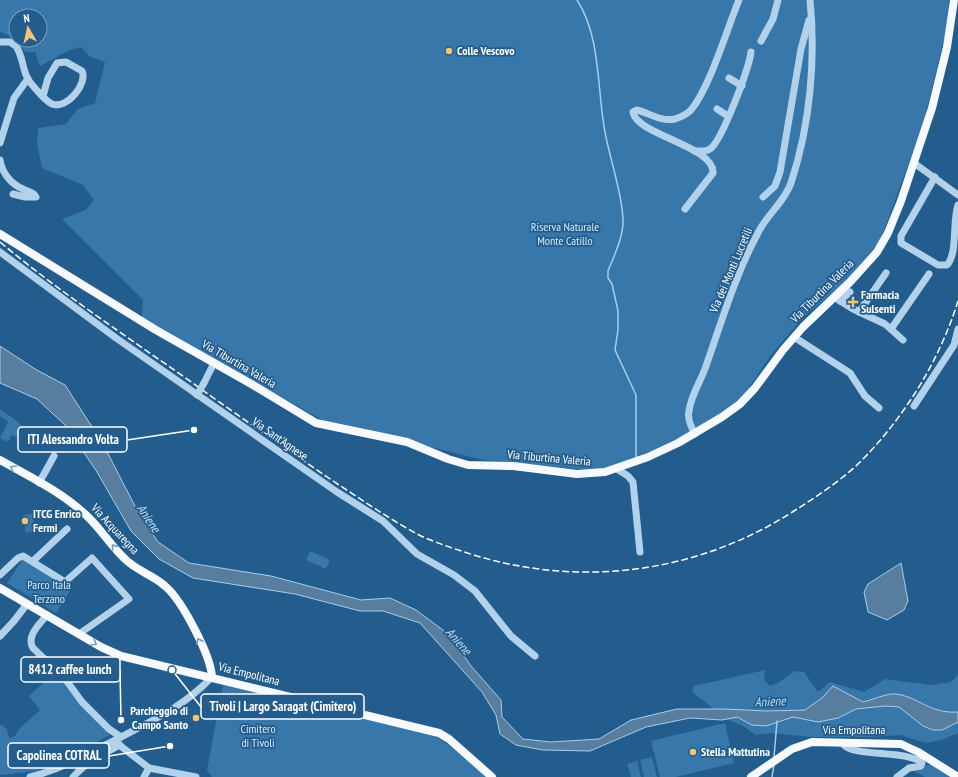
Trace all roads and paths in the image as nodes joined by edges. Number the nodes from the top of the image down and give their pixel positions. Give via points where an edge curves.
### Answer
1 (739, 0) edge
2 (778, 0) edge
3 (810, 0) edge
4 (954, 0) edge
5 (811, 14) junction
6 (761, 41) dead end
7 (0, 42) edge
8 (751, 52) dead end
9 (729, 78) dead end
10 (28, 80) junction
11 (742, 86) junction
12 (43, 96) junction
13 (717, 109) dead end
14 (728, 116) junction
15 (0, 143) edge
16 (693, 151) junction
17 (0, 160) edge
18 (914, 164) junction
19 (935, 177) junction
20 (13, 194) dead end
21 (958, 196) edge
22 (763, 197) dead end
23 (958, 205) edge
24 (685, 209) dead end
25 (0, 234) edge
26 (0, 252) edge
27 (886, 273) dead end
28 (929, 274) dead end
29 (850, 292) dead end
30 (837, 299) junction
31 (859, 312) junction
32 (891, 329) junction
33 (958, 329) edge
34 (794, 337) junction
35 (903, 340) dead end
36 (954, 344) junction
37 (958, 355) edge
38 (214, 363) junction
39 (197, 395) junction
40 (914, 406) dead end
41 (879, 408) dead end
42 (695, 434) junction
43 (54, 456) dead end
44 (0, 460) edge
45 (617, 468) junction
46 (39, 483) junction
47 (67, 529) dead end
48 (640, 552) dead end
49 (33, 561) junction
50 (0, 575) edge
51 (0, 588) edge
52 (26, 604) junction
53 (47, 615) junction
54 (79, 634) junction
55 (0, 636) edge
56 (535, 656) dead end
57 (212, 677) junction
58 (118, 741) junction
59 (843, 744) junction
60 (149, 768) junction
61 (958, 776) edge
62 (30, 777) edge
63 (74, 777) edge
64 (144, 777) edge
65 (196, 777) edge
66 (492, 777) edge
67 (751, 777) edge
68 (897, 777) edge

1 - 16 street via 707,81 690,111 681,117 669,119 658,118 637,110 633,112 635,118 647,127
2 - 6 street
3 - 5 street, Via dei Monti Lucretili
4 - 18 main road, Via Tiburtina Valeria via 947,47
5 - 22 street via 801,49 780,172 775,186
5 - 42 street, Via dei Monti Lucretili via 808,100 791,181 783,201 756,236 726,306 689,409 690,422
7 - 10 street via 11,42 17,47
8 - 11 street
9 - 11 street
10 - 12 street
10 - 15 street via 14,98
11 - 14 street
12 - 12 street via 48,78 57,63 65,61 82,71 83,79 70,101 55,105
13 - 14 street
14 - 16 street via 713,147 707,151
16 - 24 street via 711,163 713,173
17 - 20 street via 9,179 36,197
18 - 19 street
18 - 30 main road, Via Tiburtina Valeria via 884,240
19 - 21 street
19 - 23 street via 901,236 901,243 938,265 947,265 954,252 954,224
25 - 38 main road, Via Tiburtina Valeria via 149,327
26 - 39 street, Via Sant'Agnese via 61,299
27 - 31 street
28 - 32 street
29 - 30 street
30 - 31 street
30 - 34 main road, Via Tiburtina Valeria
31 - 32 street
32 - 35 street
33 - 36 street
34 - 41 street via 850,373 865,396
34 - 42 main road, Via Tiburtina Valeria via 745,400
36 - 37 street via 954,350
36 - 40 street
38 - 39 street, bridge
38 - 45 main road, Via Tiburtina Valeria via 316,424 402,440 460,463 516,466 582,474 601,473
39 - 56 street, Via Sant'Agnese via 383,521 417,554 471,588 513,638
42 - 45 main road, Via Tiburtina Valeria
43 - 46 street
46 -> 44 main road, Via Acquaregna
45 - 48 street via 633,482
57 -> 46 main road, Via Acquaregna via 210,664 174,595 163,584 125,560 91,519 69,500
47 - 49 street
49 - 50 street via 20,557
49 - 54 street via 64,582 92,558 129,599
51 - 52 main road, Via Empolitana
52 - 53 main road, Via Empolitana
52 - 55 street
53 - 54 main road, Via Empolitana
53 - 58 street via 30,637 30,643 68,682 80,701
54 -> 57 main road, Via Empolitana via 121,656
57 - 58 street via 175,709
57 - 66 main road, Via Empolitana via 439,733
58 - 60 street
58 - 62 street via 49,772
58 - 63 street via 80,769
59 - 61 main road, Via Empolitana via 903,744
59 - 67 main road, Via Empolitana via 812,742 799,745
59 - 68 street via 851,749 901,756 922,763 921,766 907,769
60 - 64 street
60 - 65 street

